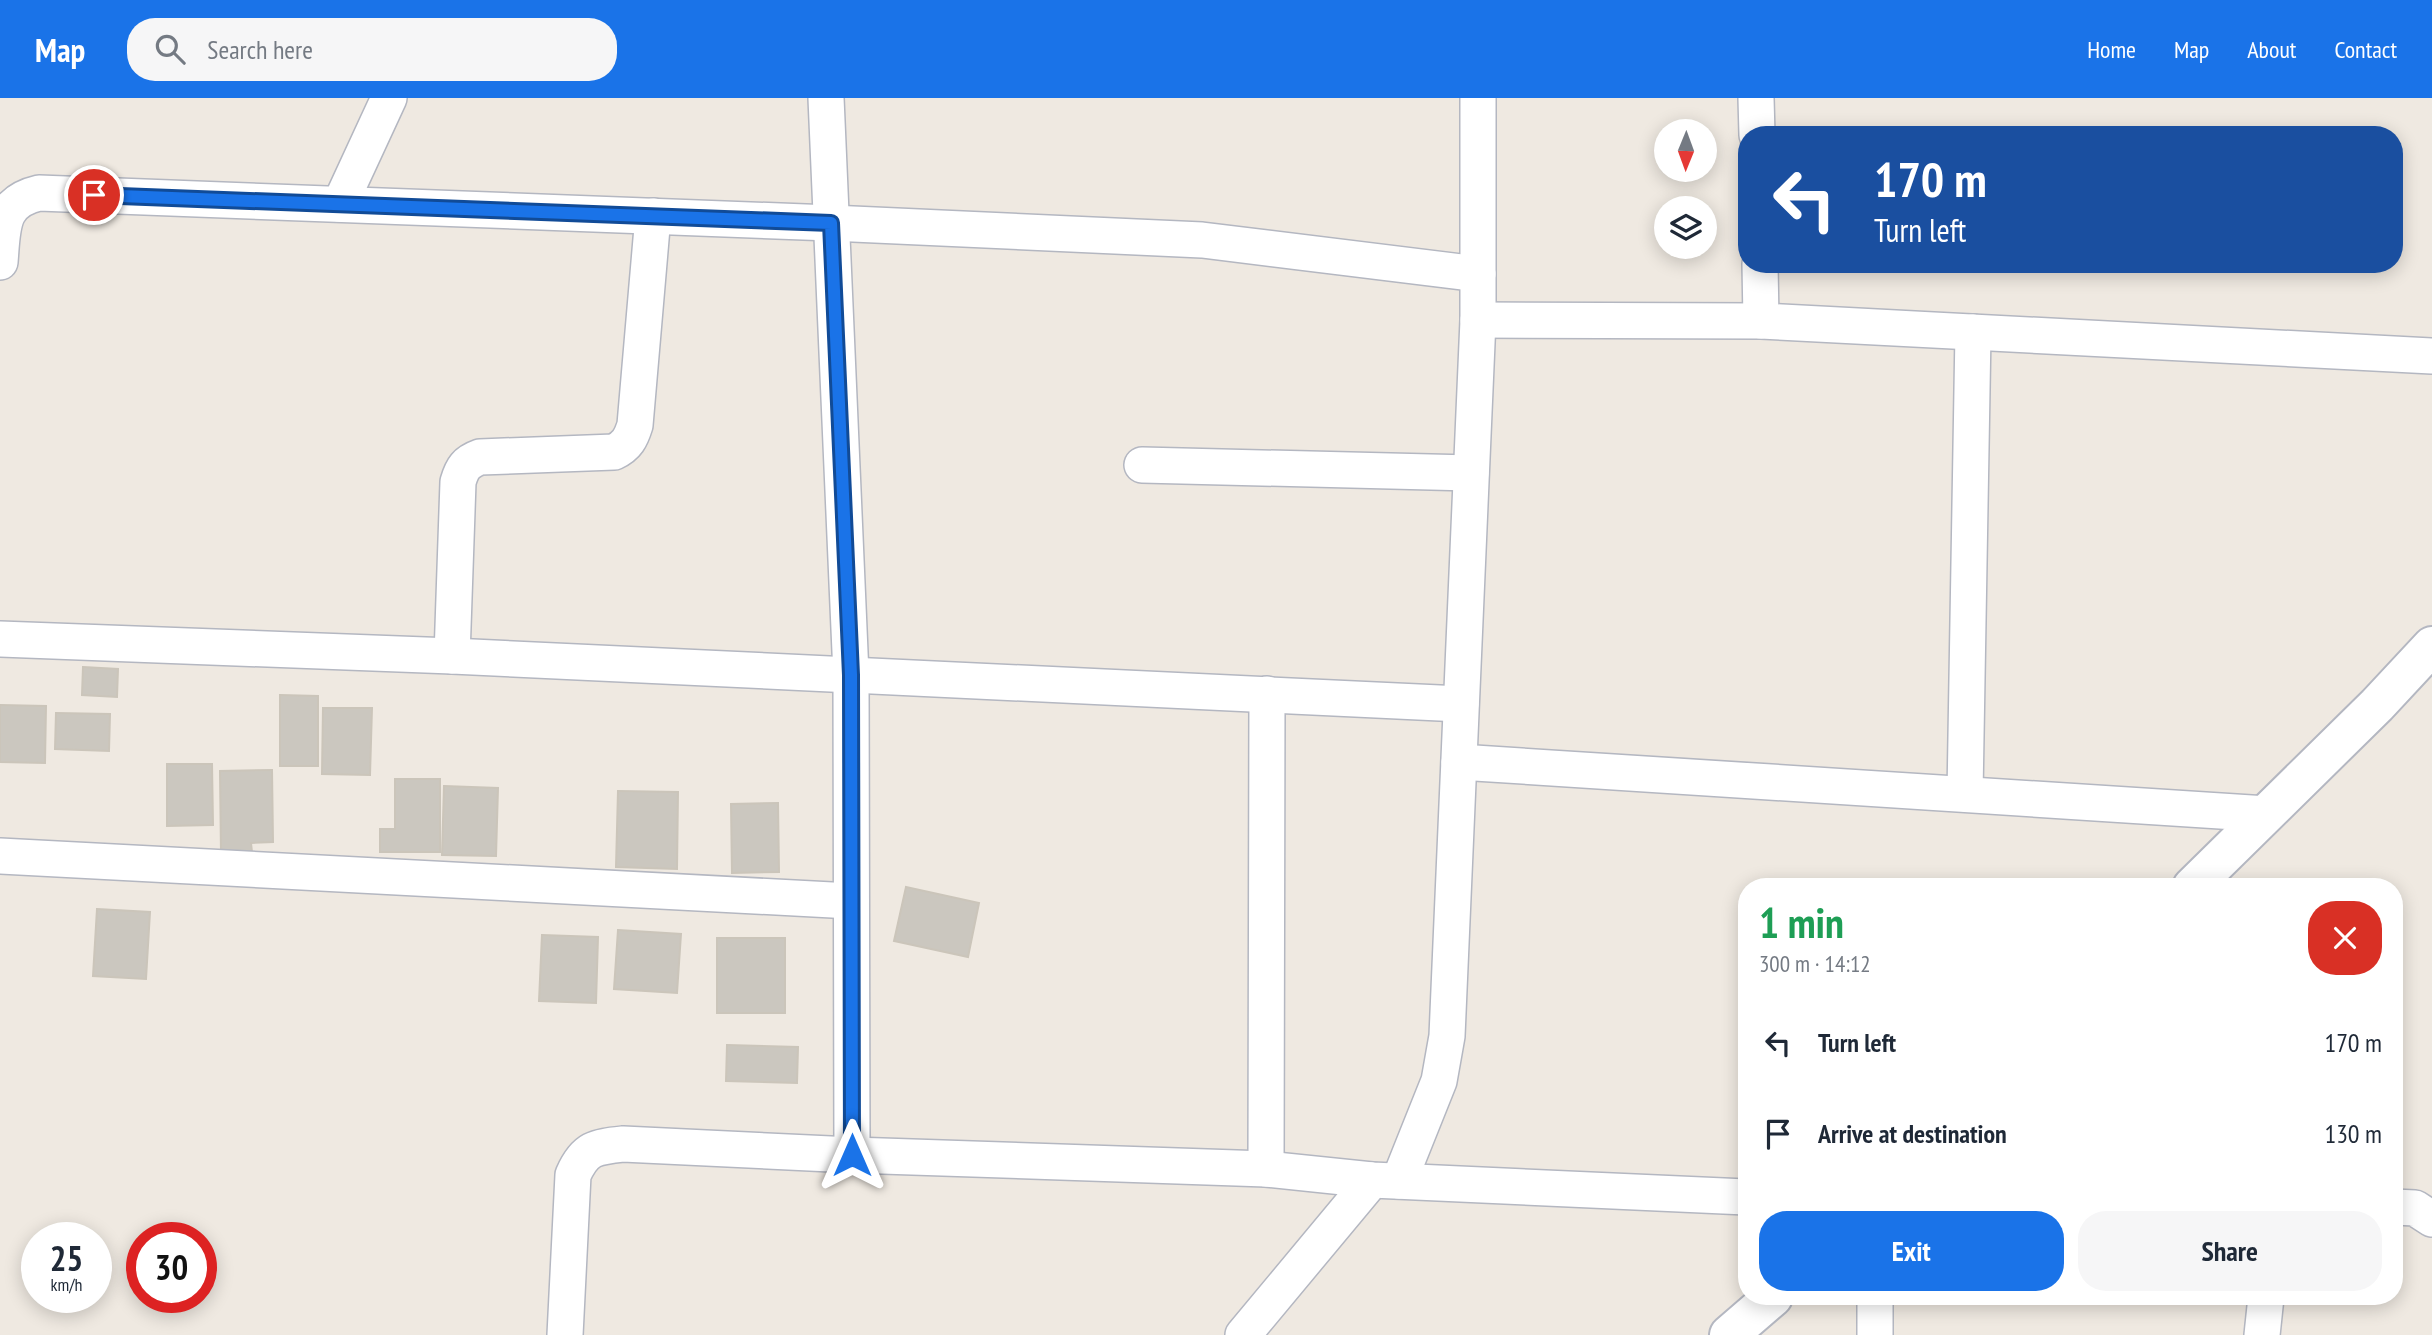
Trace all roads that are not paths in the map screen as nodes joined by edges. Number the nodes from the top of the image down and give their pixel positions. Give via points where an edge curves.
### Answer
1 (388, 98) edge
2 (826, 98) edge
3 (1478, 98) edge
4 (1756, 98) edge
5 (1757, 126) edge
6 (340, 204) junction
7 (653, 216) junction
8 (831, 223) junction
9 (0, 262) edge
10 (1760, 273) edge
11 (1478, 274) junction
12 (1478, 320) junction
13 (1761, 321) junction
14 (1973, 332) junction
15 (2432, 356) edge
16 (1142, 465) dead end
17 (1471, 473) junction
18 (0, 639) edge
19 (2432, 646) edge
20 (452, 656) junction
21 (851, 675) junction
22 (1267, 694) junction
23 (1461, 704) junction
24 (1459, 762) junction
25 (1965, 794) junction
26 (2267, 814) junction
27 (0, 856) edge
28 (2201, 878) edge
29 (851, 901) junction
30 (852, 1155) junction
31 (1266, 1169) junction
32 (1386, 1180) junction
33 (1738, 1197) edge
34 (2403, 1207) edge
35 (2432, 1219) edge
36 (1764, 1305) edge
37 (1875, 1305) edge
38 (2265, 1305) edge
39 (565, 1335) edge
40 (1243, 1335) edge
41 (1729, 1335) edge
42 (1875, 1335) edge
43 (2262, 1335) edge

1 - 6 street
2 - 8 street
3 - 11 street
4 - 5 street
6 - 7 street
6 - 9 street via 39,193 22,197 9,208
7 - 8 street
7 - 20 street via 632,437 614,452 469,461 458,482
8 - 11 street via 1230,242
8 - 21 street
10 - 13 street
11 - 12 street
12 - 13 street
12 - 17 street
13 - 14 street
14 - 15 street
14 - 25 street
16 - 17 street
17 - 23 street
18 - 20 street
19 - 26 street
20 - 21 street
21 - 22 street
21 - 29 street
22 - 23 street
22 - 31 street
23 - 24 street
24 - 25 street
24 - 32 street via 1444,1059 1439,1081
25 - 26 street
26 - 28 street
27 - 29 street
29 - 30 street
30 - 31 street
30 - 39 street via 623,1144 598,1147 581,1156 573,1175
31 - 32 street
32 - 33 street
32 - 40 street
34 - 35 street via 2415,1208
36 - 41 street
37 - 42 street
38 - 43 street

